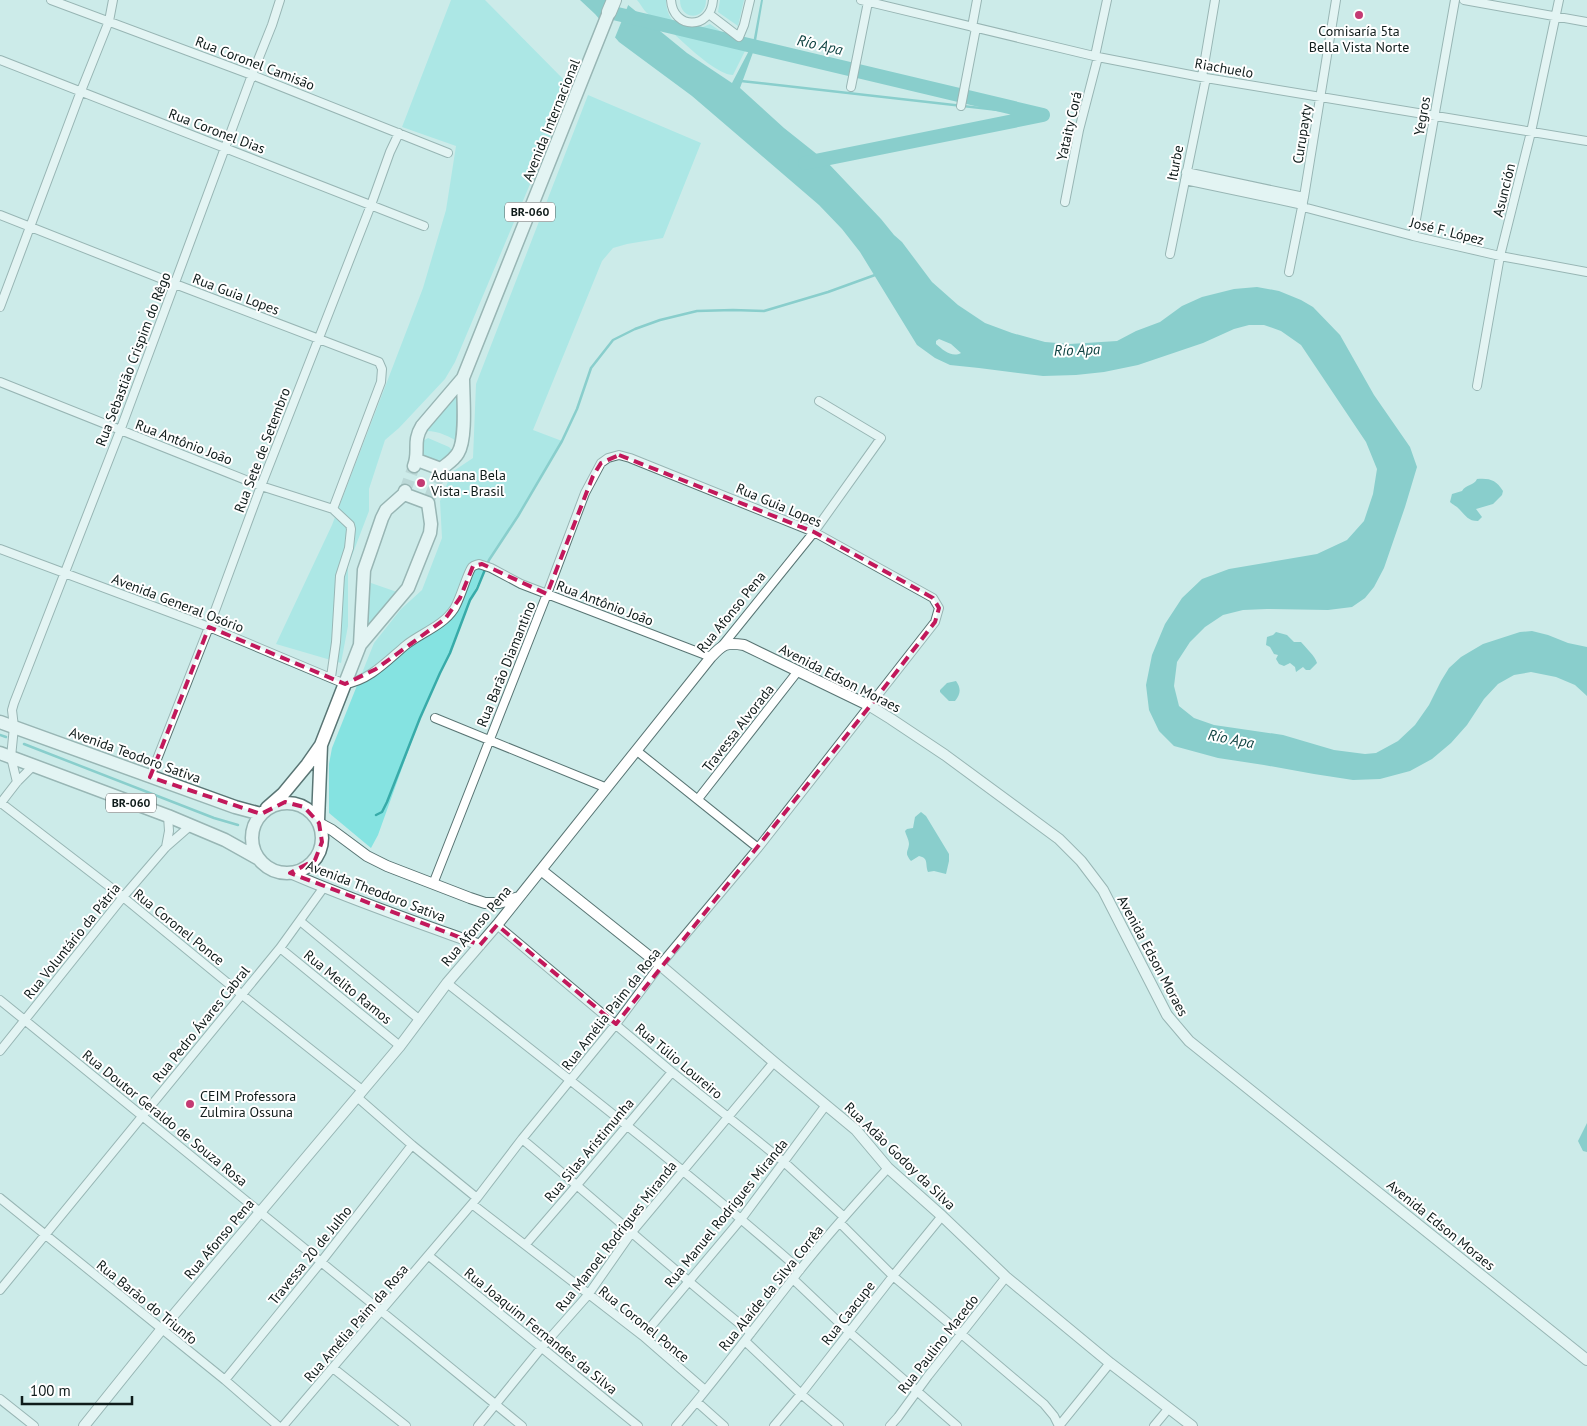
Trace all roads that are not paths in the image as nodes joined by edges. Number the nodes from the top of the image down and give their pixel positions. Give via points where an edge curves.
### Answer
1 (51, 0) edge
2 (113, 0) edge
3 (280, 0) edge
4 (671, 0) edge
5 (713, 0) edge
6 (750, 0) edge
7 (977, 0) edge
8 (1107, 0) edge
9 (1215, 0) edge
10 (1336, 0) edge
11 (1455, 0) edge
12 (1464, 0) edge
13 (1559, 0) edge
14 (864, 1) edge
15 (611, 6) edge
16 (709, 14) junction
17 (1555, 16) junction
18 (109, 21) junction
19 (1587, 22) edge
20 (974, 27) junction
21 (1097, 56) junction
22 (0, 60) edge
23 (252, 75) junction
24 (1204, 78) junction
25 (851, 87) dead end
26 (81, 91) junction
27 (1320, 97) junction
28 (961, 106) dead end
29 (1435, 117) junction
30 (1531, 132) junction
31 (399, 133) junction
32 (1587, 141) edge
33 (225, 148) junction
34 (448, 153) dead end
35 (1186, 172) junction
36 (1185, 180) junction
37 (1065, 202) dead end
38 (1303, 203) junction
39 (371, 205) junction
40 (0, 215) edge
41 (424, 226) dead end
42 (30, 227) junction
43 (1414, 236) junction
44 (1170, 254) dead end
45 (1500, 256) junction
46 (1289, 272) dead end
47 (1587, 272) edge
48 (175, 284) junction
49 (0, 307) edge
50 (319, 338) junction
51 (464, 378) junction
52 (0, 382) edge
53 (1477, 386) dead end
54 (819, 401) dead end
55 (120, 430) junction
56 (608, 458) joint
57 (262, 486) junction
58 (333, 509) junction
59 (814, 532) junction
60 (0, 549) edge
61 (64, 574) junction
62 (547, 594) junction
63 (933, 598) joint
64 (209, 627) junction
65 (360, 645) junction
66 (722, 646) junction
67 (711, 657) junction
68 (798, 671) junction
69 (331, 677) junction
70 (345, 684) junction
71 (870, 706) junction
72 (435, 718) dead end
73 (0, 722) edge
74 (14, 728) junction
75 (489, 740) junction
76 (320, 745) junction
77 (637, 751) junction
78 (6, 755) edge
79 (33, 766) junction
80 (150, 777) junction
81 (17, 782) junction
82 (607, 788) junction
83 (698, 799) junction
84 (0, 804) edge
85 (264, 811) junction
86 (168, 816) junction
87 (319, 822) junction
88 (190, 826) junction
89 (166, 847) junction
90 (758, 848) junction
91 (259, 859) junction
92 (541, 870) junction
93 (290, 873) junction
94 (434, 884) junction
95 (324, 888) junction
96 (520, 896) junction
97 (123, 897) junction
98 (300, 921) junction
99 (497, 925) junction
100 (480, 945) junction
101 (280, 948) junction
102 (660, 964) junction
103 (447, 983) junction
104 (241, 994) junction
105 (0, 1000) edge
106 (25, 1020) junction
107 (420, 1020) junction
108 (616, 1024) junction
109 (400, 1046) junction
110 (0, 1051) edge
111 (774, 1062) junction
112 (672, 1072) junction
113 (571, 1080) junction
114 (360, 1094) junction
115 (826, 1104) junction
116 (143, 1116) junction
117 (728, 1118) junction
118 (626, 1126) junction
119 (522, 1139) junction
120 (412, 1145) junction
121 (784, 1162) junction
122 (888, 1168) junction
123 (683, 1172) junction
124 (577, 1185) junction
125 (0, 1198) edge
126 (475, 1201) junction
127 (260, 1212) junction
128 (942, 1216) junction
129 (742, 1218) junction
130 (842, 1220) junction
131 (632, 1232) junction
132 (46, 1235) junction
133 (526, 1244) junction
134 (429, 1256) junction
135 (321, 1262) junction
136 (800, 1270) junction
137 (893, 1276) junction
138 (1006, 1277) junction
139 (793, 1279) junction
140 (688, 1282) junction
141 (0, 1290) edge
142 (588, 1295) junction
143 (381, 1311) junction
144 (162, 1330) junction
145 (848, 1331) junction
146 (751, 1333) junction
147 (961, 1333) junction
148 (643, 1336) junction
149 (744, 1341) junction
150 (542, 1348) junction
151 (1587, 1360) edge
152 (1110, 1362) junction
153 (333, 1368) junction
154 (225, 1380) junction
155 (705, 1390) junction
156 (917, 1391) junction
157 (800, 1394) junction
158 (0, 1399) edge
159 (696, 1402) junction
160 (495, 1405) junction
161 (1168, 1408) junction
162 (34, 1426) edge
163 (84, 1426) edge
164 (278, 1426) edge
165 (283, 1426) edge
166 (406, 1426) edge
167 (478, 1426) edge
168 (522, 1426) edge
169 (638, 1426) edge
170 (676, 1426) edge
171 (724, 1426) edge
172 (774, 1426) edge
173 (839, 1426) edge
174 (890, 1426) edge
175 (957, 1426) edge
176 (1059, 1426) edge
177 (1154, 1426) edge
178 (1192, 1426) edge

1 - 18 street, Rua Coronel Camisão
2 - 18 street
3 - 23 street, Rua Sebastião Crispim do Rêgo
4 - 16 street via 674,13 684,21 698,22
5 - 16 street
6 - 16 street via 739,37
7 - 20 street
8 - 21 street, Yataity Corá
9 - 24 street, Iturbe
10 - 27 street, Curupayty
11 - 29 street, Yegros
12 - 17 street
13 - 17 street, Asunción
14 - 20 street, Riachuelo
14 - 25 street
15 - 51 main road, Avenida Internacional / BR-060
17 - 19 street
17 - 30 street, Asunción
18 - 23 street, Rua Coronel Camisão
18 - 26 street
20 - 21 street, Riachuelo
20 - 28 street
21 - 24 street, Riachuelo
21 - 37 street, Yataity Corá
22 - 26 street, Rua Coronel Dias
23 - 31 street, Rua Coronel Camisão
23 - 33 street, Rua Sebastião Crispim do Rêgo
24 - 27 street, Riachuelo
24 - 35 street, Iturbe
26 - 33 street, Rua Coronel Dias
26 - 42 street
27 - 29 street, Riachuelo
27 - 38 street, Curupayty
29 - 30 street, Riachuelo
29 - 43 street, Yegros
30 - 32 street, Riachuelo
30 - 45 street, Asunción
31 - 34 street, Rua Coronel Camisão
31 - 39 street, Rua Sete de Setembro
33 - 39 street, Rua Coronel Dias
33 - 48 street, Rua Sebastião Crispim do Rêgo
35 - 36 street, Iturbe
35 - 38 street
36 - 38 street
36 - 44 street, Iturbe
38 - 43 street, José F. López
38 - 46 street, Curupayty
39 - 41 street, Rua Coronel Dias
39 - 50 street, Rua Sete de Setembro
40 - 42 street, Rua Guia Lopes
42 - 48 street, Rua Guia Lopes
42 - 49 street
43 - 45 street, José F. López
45 - 47 street, José F. López
45 - 53 street, Asunción
48 - 50 street, Rua Guia Lopes
48 - 55 street, Rua Sebastião Crispim do Rêgo
50 - 57 street, Rua Sete de Setembro
50 - 58 street, Rua Guia Lopes via 379,362 382,369 381,382
51 - 51 main road, Avenida Internacional / BR-060 via 463,441 454,459 440,473 416,463 417,434
52 - 55 street, Rua Antônio João
54 - 59 street, Rua Afonso Pena via 881,438
55 - 57 street, Rua Antônio João
55 - 61 street, Rua Sebastião Crispim do Rêgo
56 - 59 street, Rua Guia Lopes via 619,455 630,458
56 - 62 street, Rua Barão Diamantino via 601,463 585,494
57 - 58 street, Rua Antônio João
57 - 64 street, Rua Sete de Setembro
58 - 69 street via 351,529 340,576
59 - 63 street, Rua Guia Lopes
59 - 66 street, Rua Afonso Pena
60 - 61 street, Avenida General Osório
61 - 64 street, Avenida General Osório
61 - 74 street, Rua Sebastião Crispim do Rêgo via 14,703
62 - 67 street, Rua Antônio João
62 - 70 street, Rua Antônio João via 482,564 476,565 470,569 460,598 445,620 376,669 357,681
62 - 75 street, Rua Barão Diamantino
63 - 71 street, Rua Amélia Paim da Rosa via 939,608 935,622
64 - 69 street, Avenida General Osório
64 - 80 street, Rua Sete de Setembro
65 - 65 main road via 408,588 430,533 428,502 404,492 386,510 364,570
65 - 70 main road
66 - 67 street, Rua Afonso Pena
66 - 68 street, Avenida Edson Moraes via 732,643 744,646
67 - 77 street, Rua Afonso Pena
68 - 71 street, Avenida Edson Moraes
68 - 83 street, Travessa Alvorada
69 - 70 street, Avenida General Osório
70 - 76 main road
71 - 90 street, Rua Amélia Paim da Rosa
71 - 151 street, Avenida Edson Moraes via 1029,816 1081,861 1106,897 1167,1016 1189,1041
72 - 75 street
73 - 74 main road, Avenida Teodoro Sativa / BR-060
74 - 78 street, Rua Sebastião Crispim do Rêgo
74 - 80 main road, Avenida Teodoro Sativa / BR-060
75 - 82 street
75 - 94 street, Rua Barão Diamantino
76 - 85 main road via 289,787
76 - 87 main road
77 - 82 street, Rua Afonso Pena
77 - 83 street
78 - 79 main road, BR-060
78 - 81 street, Rua Sebastião Crispim do Rêgo
79 - 81 street
79 - 86 main road, BR-060
80 - 85 main road, Avenida Teodoro Sativa / BR-060 via 235,808
81 - 84 street
82 - 92 street, Rua Afonso Pena
83 - 90 street
84 - 97 street, Rua Coronel Ponce
85 - 87 main road, BR-060 via 276,804 295,803 312,813
85 - 91 main road via 252,832 254,851
86 - 88 main road, BR-060
86 - 89 street
87 - 93 main road via 322,842 315,860
87 - 94 street, Avenida Theodoro Sativa via 367,856
88 - 89 street, Rua Voluntário da Pátria
88 - 91 main road, BR-060
89 - 97 street, Rua Voluntário da Pátria
90 - 102 street, Rua Amélia Paim da Rosa
91 - 93 main road, BR-060 via 273,870
92 - 96 street, Rua Afonso Pena
92 - 102 street, Rua Adão Godoy da Silva
93 - 95 street, Avenida Theodoro Sativa
94 - 96 street, Avenida Theodoro Sativa via 485,903 499,903
95 - 98 street, Rua Pedro Ávares Cabral
95 - 100 street, Avenida Theodoro Sativa
96 - 99 street, Rua Afonso Pena
97 - 104 street, Rua Coronel Ponce
97 - 106 street, Rua Voluntário da Pátria
98 - 101 street, Rua Pedro Ávares Cabral
98 - 107 street
99 - 100 street, Rua Afonso Pena
99 - 108 street, Rua Túlio Loureiro
100 - 103 street, Rua Afonso Pena
101 - 104 street, Rua Pedro Ávares Cabral
101 - 109 street, Rua Melito Ramos
102 - 108 street, Rua Amélia Paim da Rosa
102 - 111 street, Rua Adão Godoy da Silva
103 - 107 street, Rua Afonso Pena
103 - 113 street
104 - 114 street, Rua Coronel Ponce
104 - 116 street, Rua Pedro Ávares Cabral
105 - 106 street, Rua Doutor Geraldo de Souza Rosa
106 - 110 street, Rua Voluntário da Pátria
106 - 116 street, Rua Doutor Geraldo de Souza Rosa
107 - 109 street, Rua Afonso Pena
108 - 112 street, Rua Túlio Loureiro
108 - 113 street, Rua Amélia Paim da Rosa
109 - 114 street, Rua Afonso Pena
111 - 115 street, Rua Adão Godoy da Silva
111 - 117 street, Rua Manoel Rodrigues Miranda
112 - 117 street, Rua Túlio Loureiro
112 - 118 street, Rua Silas Aristimunha
113 - 118 street
113 - 119 street, Rua Amélia Paim da Rosa
114 - 120 street, Rua Coronel Ponce
114 - 127 street, Rua Afonso Pena
115 - 121 street, Rua Manuel Rodrigues Miranda
115 - 122 street, Rua Adão Godoy da Silva via 856,1130
116 - 127 street, Rua Doutor Geraldo de Souza Rosa
116 - 132 street, Rua Pedro Ávares Cabral
117 - 121 street, Rua Túlio Loureiro
117 - 123 street, Rua Manoel Rodrigues Miranda
118 - 123 street
118 - 124 street, Rua Silas Aristimunha
119 - 124 street
119 - 126 street, Rua Amélia Paim da Rosa
120 - 126 street, Rua Coronel Ponce
120 - 135 street, Travessa 20 de Julho
121 - 129 street, Rua Manuel Rodrigues Miranda
121 - 130 street, Rua Túlio Loureiro
122 - 128 street, Rua Adão Godoy da Silva
122 - 130 street, Rua Alaíde da Silva Corrêa
123 - 129 street
123 - 131 street, Rua Manoel Rodrigues Miranda
124 - 131 street
124 - 133 street, Rua Silas Aristimunha
125 - 132 street, Rua Barão do Triunfo
126 - 133 street, Rua Coronel Ponce
126 - 134 street, Rua Amélia Paim da Rosa
127 - 135 street, Rua Doutor Geraldo de Souza Rosa
127 - 144 street, Rua Afonso Pena
128 - 137 street, Rua Caacupe
128 - 138 street, Rua Adão Godoy da Silva
129 - 136 street
129 - 140 street, Rua Manuel Rodrigues Miranda
130 - 136 street, Rua Alaíde da Silva Corrêa
130 - 137 street, Rua Túlio Loureiro
131 - 140 street
131 - 142 street, Rua Manoel Rodrigues Miranda
132 - 141 street, Rua Pedro Ávares Cabral
132 - 144 street, Rua Barão do Triunfo
133 - 142 street, Rua Coronel Ponce
134 - 143 street, Rua Amélia Paim da Rosa
134 - 150 street, Rua Joaquim Fernandes da Silva
135 - 143 street, Rua Doutor Geraldo de Souza Rosa
135 - 154 street, Travessa 20 de Julho
136 - 139 street, Rua Alaíde da Silva Corrêa
137 - 145 street, Rua Caacupe
137 - 147 street, Rua Túlio Loureiro
138 - 147 street, Rua Paulino Macedo
138 - 152 street, Rua Adão Godoy da Silva
139 - 145 street
139 - 146 street, Rua Alaíde da Silva Corrêa
140 - 146 street
140 - 148 street, Rua Manuel Rodrigues Miranda
142 - 148 street, Rua Coronel Ponce
142 - 150 street, Rua Manoel Rodrigues Miranda
143 - 153 street, Rua Amélia Paim da Rosa
143 - 160 street, Rua Doutor Geraldo de Souza Rosa
144 - 154 street, Rua Barão do Triunfo
144 - 163 street, Rua Afonso Pena
145 - 156 street
145 - 157 street, Rua Caacupe
146 - 149 street, Rua Alaíde da Silva Corrêa
147 - 156 street, Rua Paulino Macedo
147 - 176 street via 1044,1404
148 - 155 street, Rua Coronel Ponce
149 - 155 street, Rua Alaíde da Silva Corrêa
149 - 157 street
150 - 160 street, Rua Manoel Rodrigues Miranda
150 - 169 street, Rua Joaquim Fernandes da Silva
152 - 161 street, Rua Adão Godoy da Silva
152 - 176 street
153 - 165 street, Rua Amélia Paim da Rosa
153 - 166 street
154 - 164 street, Rua Barão do Triunfo
155 - 159 street, Rua Alaíde da Silva Corrêa
156 - 174 street, Rua Paulino Macedo
156 - 175 street
157 - 172 street, Rua Caacupe
157 - 173 street
158 - 162 street
159 - 170 street, Rua Alaíde da Silva Corrêa
159 - 171 street
160 - 167 street, Rua Manoel Rodrigues Miranda
160 - 168 street, Rua Doutor Geraldo de Souza Rosa
161 - 177 street
161 - 178 street, Rua Adão Godoy da Silva

